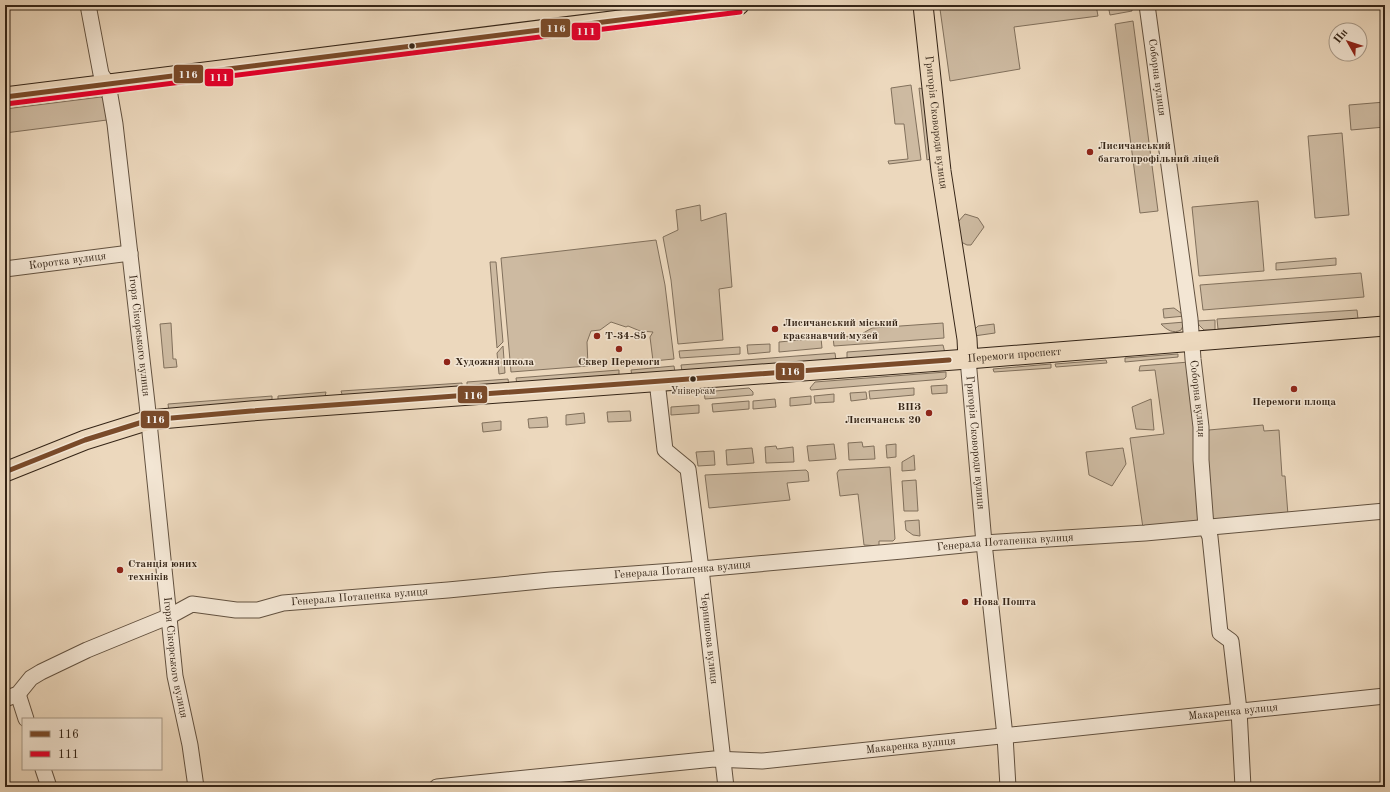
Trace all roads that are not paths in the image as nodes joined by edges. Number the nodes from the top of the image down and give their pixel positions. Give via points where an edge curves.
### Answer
1 (88, 5) edge
2 (739, 5) edge
3 (923, 5) edge
4 (1147, 5) edge
5 (108, 84) junction
6 (5, 97) edge
7 (130, 253) junction
8 (5, 269) edge
9 (1385, 326) edge
10 (1191, 341) junction
11 (968, 359) junction
12 (657, 381) junction
13 (149, 420) junction
14 (5, 472) edge
15 (1385, 511) edge
16 (1206, 527) junction
17 (984, 543) junction
18 (701, 568) junction
19 (170, 616) junction
20 (1385, 696) edge
21 (12, 697) edge
22 (1239, 710) junction
23 (25, 718) edge
24 (1005, 736) junction
25 (723, 760) junction
26 (43, 770) edge
27 (49, 787) edge
28 (196, 787) edge
29 (437, 787) edge
30 (726, 787) edge
31 (1008, 787) edge
32 (1243, 787) edge

1 - 5 street, Ігоря Сікорського вулиця via 102,74
2 - 5 main road
3 - 11 main road, Григорія Сковороди вулиця via 941,171
4 - 10 street, Соборна вулиця
5 - 6 main road
5 - 7 street, Ігоря Сікорського вулиця
7 - 8 street, Коротка вулиця
7 - 13 street, Ігоря Сікорського вулиця
9 - 10 main road, Перемоги проспект
10 - 11 main road, Перемоги проспект
10 - 16 street, Соборна вулиця via 1201,427 1200,460
11 - 12 main road, Перемоги проспект
11 - 17 street, Григорія Сковороди вулиця
12 - 13 main road, Перемоги проспект
12 - 18 street, Чернишова вулиця via 665,450 688,469
13 - 14 main road, Перемоги проспект via 85,440
13 - 19 street, Ігоря Сікорського вулиця
15 - 16 street, Генерала Потапенка вулиця
16 - 17 street, Генерала Потапенка вулиця
16 - 22 street, Соборна вулиця via 1210,537 1220,633 1232,641
17 - 18 street, Генерала Потапенка вулиця
17 - 24 street, Григорія Сковороди вулиця
18 - 19 street, Генерала Потапенка вулиця via 283,603 258,610 192,604
18 - 25 street, Чернишова вулиця
19 - 21 street, Генерала Потапенка вулиця via 87,650 42,672 31,678
19 - 28 street, Ігоря Сікорського вулиця via 175,676 190,744
20 - 22 street, Макаренка вулиця
21 - 23 street
22 - 24 street, Макаренка вулиця
22 - 32 street, Соборна вулиця
24 - 25 street, Макаренка вулиця via 762,761
24 - 31 street, Григорія Сковороди вулиця
25 - 29 street, Макаренка вулиця
25 - 30 street, Чернишова вулиця
26 - 27 street

